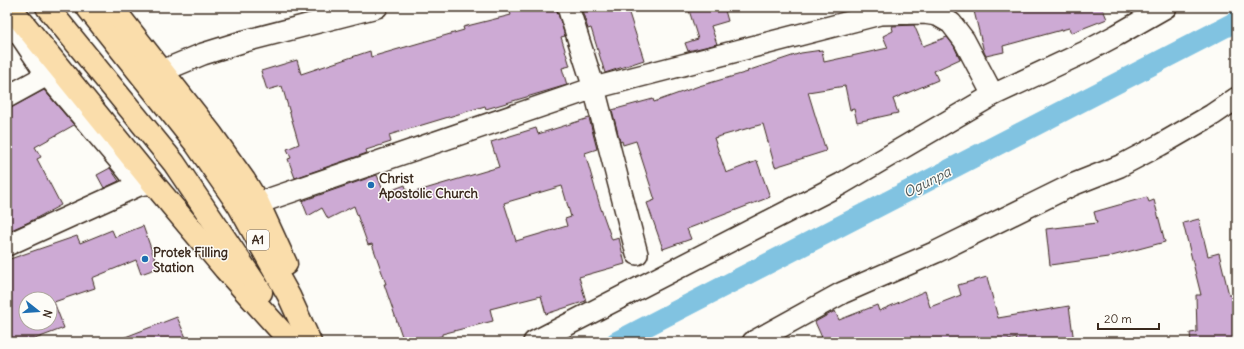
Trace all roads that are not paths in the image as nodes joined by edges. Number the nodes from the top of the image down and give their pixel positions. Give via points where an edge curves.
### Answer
1 (10, 7) edge
2 (48, 7) edge
3 (87, 7) edge
4 (112, 7) edge
5 (377, 7) edge
6 (568, 7) edge
7 (1166, 7) edge
8 (879, 10) edge
9 (7, 16) edge
10 (162, 71) junction
11 (47, 75) junction
12 (594, 88) junction
13 (993, 95) junction
14 (7, 97) edge
15 (1237, 98) edge
16 (146, 184) junction
17 (258, 203) junction
18 (7, 245) edge
19 (636, 254) dead end
20 (299, 340) edge
21 (534, 342) edge
22 (754, 342) edge

1 - 16 highway
2 - 20 highway, A1 via 174,163 271,307
3 - 20 highway, A1 via 196,144 239,206 289,296
4 - 10 highway
5 - 10 street via 245,41
6 - 12 street
7 - 13 street via 1085,52
8 - 12 street
8 - 13 street via 924,12 937,15 951,23 964,40
9 - 11 street
10 - 17 highway via 212,135
11 - 14 street
11 - 16 street via 124,166
12 - 17 street
12 - 19 street
13 - 21 street via 841,184
15 - 22 street via 1212,115 1120,166 1072,185 936,252 842,293
16 - 18 street
16 - 20 highway via 225,269
17 - 20 highway via 292,277

